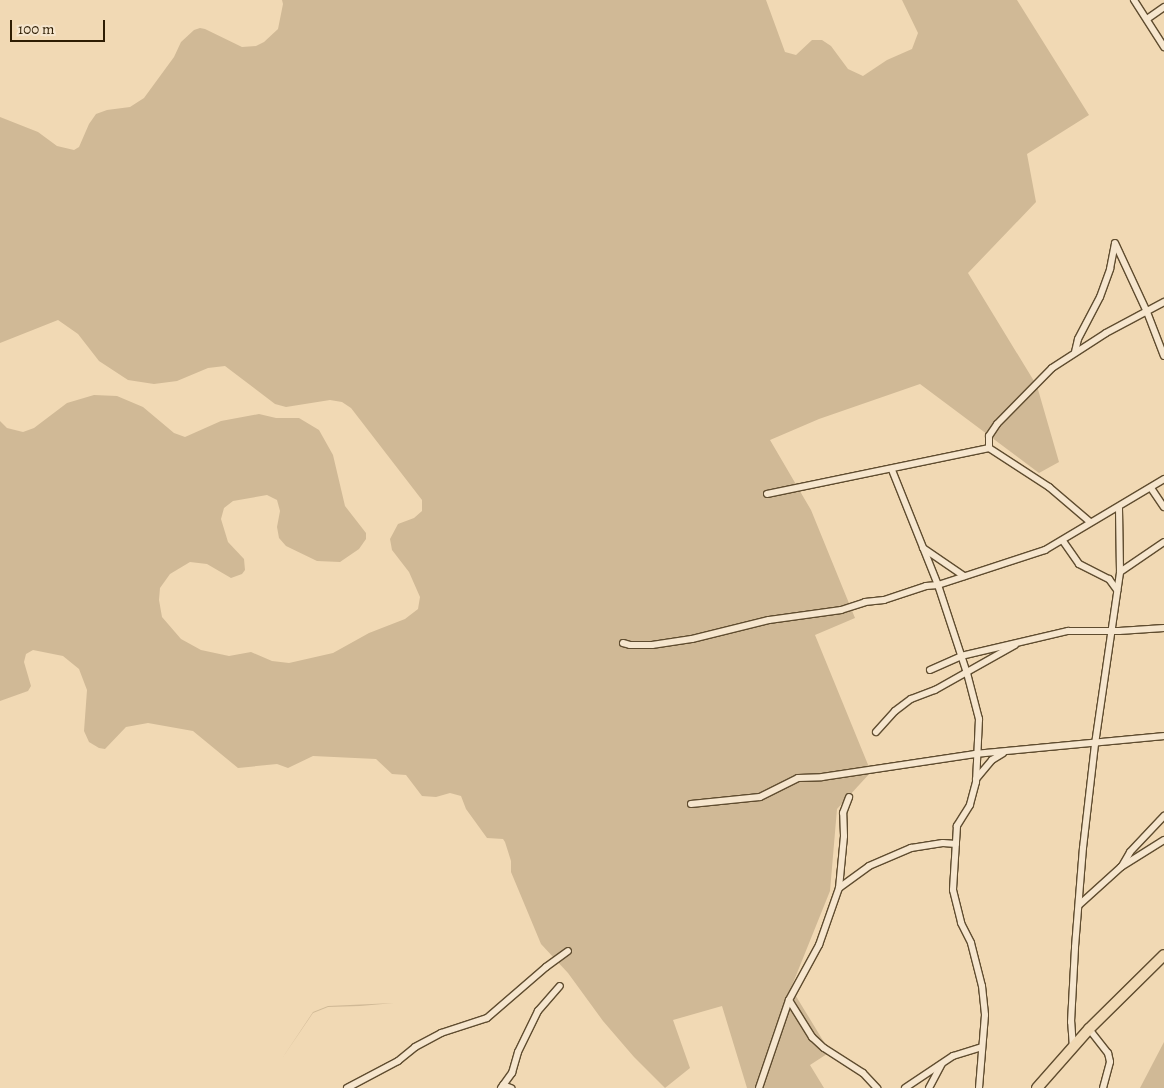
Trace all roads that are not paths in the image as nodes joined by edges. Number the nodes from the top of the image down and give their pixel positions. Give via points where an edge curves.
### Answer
1 (1134, 0) edge
2 (1164, 7) edge
3 (1147, 19) junction
4 (1164, 47) edge
5 (1164, 302) edge
6 (1147, 312) junction
7 (1075, 352) junction
8 (1164, 356) edge
9 (988, 448) junction
10 (892, 470) junction
11 (1164, 479) edge
12 (1152, 488) junction
13 (767, 494) dead end
14 (1164, 507) edge
15 (1119, 508) junction
16 (1090, 522) junction
17 (1063, 541) junction
18 (1164, 542) edge
19 (923, 548) junction
20 (1120, 572) junction
21 (964, 576) junction
22 (938, 585) junction
23 (1117, 590) junction
24 (1164, 628) edge
25 (1110, 630) junction
26 (1022, 640) junction
27 (624, 643) dead end
28 (961, 656) junction
29 (930, 670) dead end
30 (968, 673) junction
31 (876, 732) dead end
32 (1164, 736) edge
33 (1095, 744) junction
34 (1005, 752) junction
35 (976, 754) junction
36 (976, 779) junction
37 (849, 797) dead end
38 (691, 804) dead end
39 (1164, 816) edge
40 (1164, 840) edge
41 (956, 844) junction
42 (1121, 867) junction
43 (839, 888) junction
44 (1079, 905) junction
45 (568, 951) dead end
46 (1164, 954) edge
47 (560, 986) dead end
48 (789, 1000) junction
49 (1089, 1029) junction
50 (982, 1047) junction
51 (1073, 1049) junction
52 (943, 1063) junction
53 (502, 1086) edge
54 (347, 1088) edge
55 (511, 1088) edge
56 (759, 1088) edge
57 (877, 1088) edge
58 (905, 1088) edge
59 (929, 1088) edge
60 (979, 1088) edge
61 (1037, 1088) edge
62 (1103, 1088) edge

1 - 3 street
2 - 3 street
3 - 4 street
5 - 6 street
6 - 7 street
6 - 7 street via 1115,243 1100,297 1078,339
6 - 8 street
7 - 9 street via 1052,368 997,424 989,436
9 - 10 street
9 - 16 street via 1050,487
10 - 13 street
10 - 19 street
11 - 12 street
12 - 14 street
12 - 15 street
15 - 16 street
15 - 20 street
16 - 17 street
17 - 21 street
17 - 23 street via 1079,564 1109,579
18 - 20 street
19 - 21 street
19 - 22 street
20 - 23 street
21 - 22 street
22 - 27 street via 841,610 769,620 692,639 652,645 630,646
22 - 28 street
23 - 25 street
24 - 25 street
25 - 26 street via 1068,631
25 - 33 street
26 - 28 street
26 - 30 street
28 - 29 street
28 - 30 street
30 - 31 street via 911,699
30 - 35 street via 979,720
32 - 33 street
33 - 34 street
33 - 44 street
34 - 35 street
34 - 36 street via 992,760
35 - 36 street
35 - 38 street via 798,778 760,797
36 - 41 street via 970,805 957,826
37 - 43 street via 843,813
39 - 42 street via 1130,852
40 - 42 street
41 - 43 street via 912,848 869,866
41 - 50 street via 953,890 982,986 985,1015
42 - 44 street
43 - 48 street via 819,945
44 - 51 street via 1071,1022
45 - 54 street via 487,1018 442,1033
46 - 49 main road
47 - 53 street via 538,1011 518,1052 512,1073
48 - 56 street
48 - 57 street via 812,1038 863,1073
49 - 51 main road
49 - 62 street via 1108,1054 1110,1062
50 - 52 street via 953,1056
50 - 60 street
51 - 61 main road
52 - 58 street
52 - 59 street
53 - 55 street

